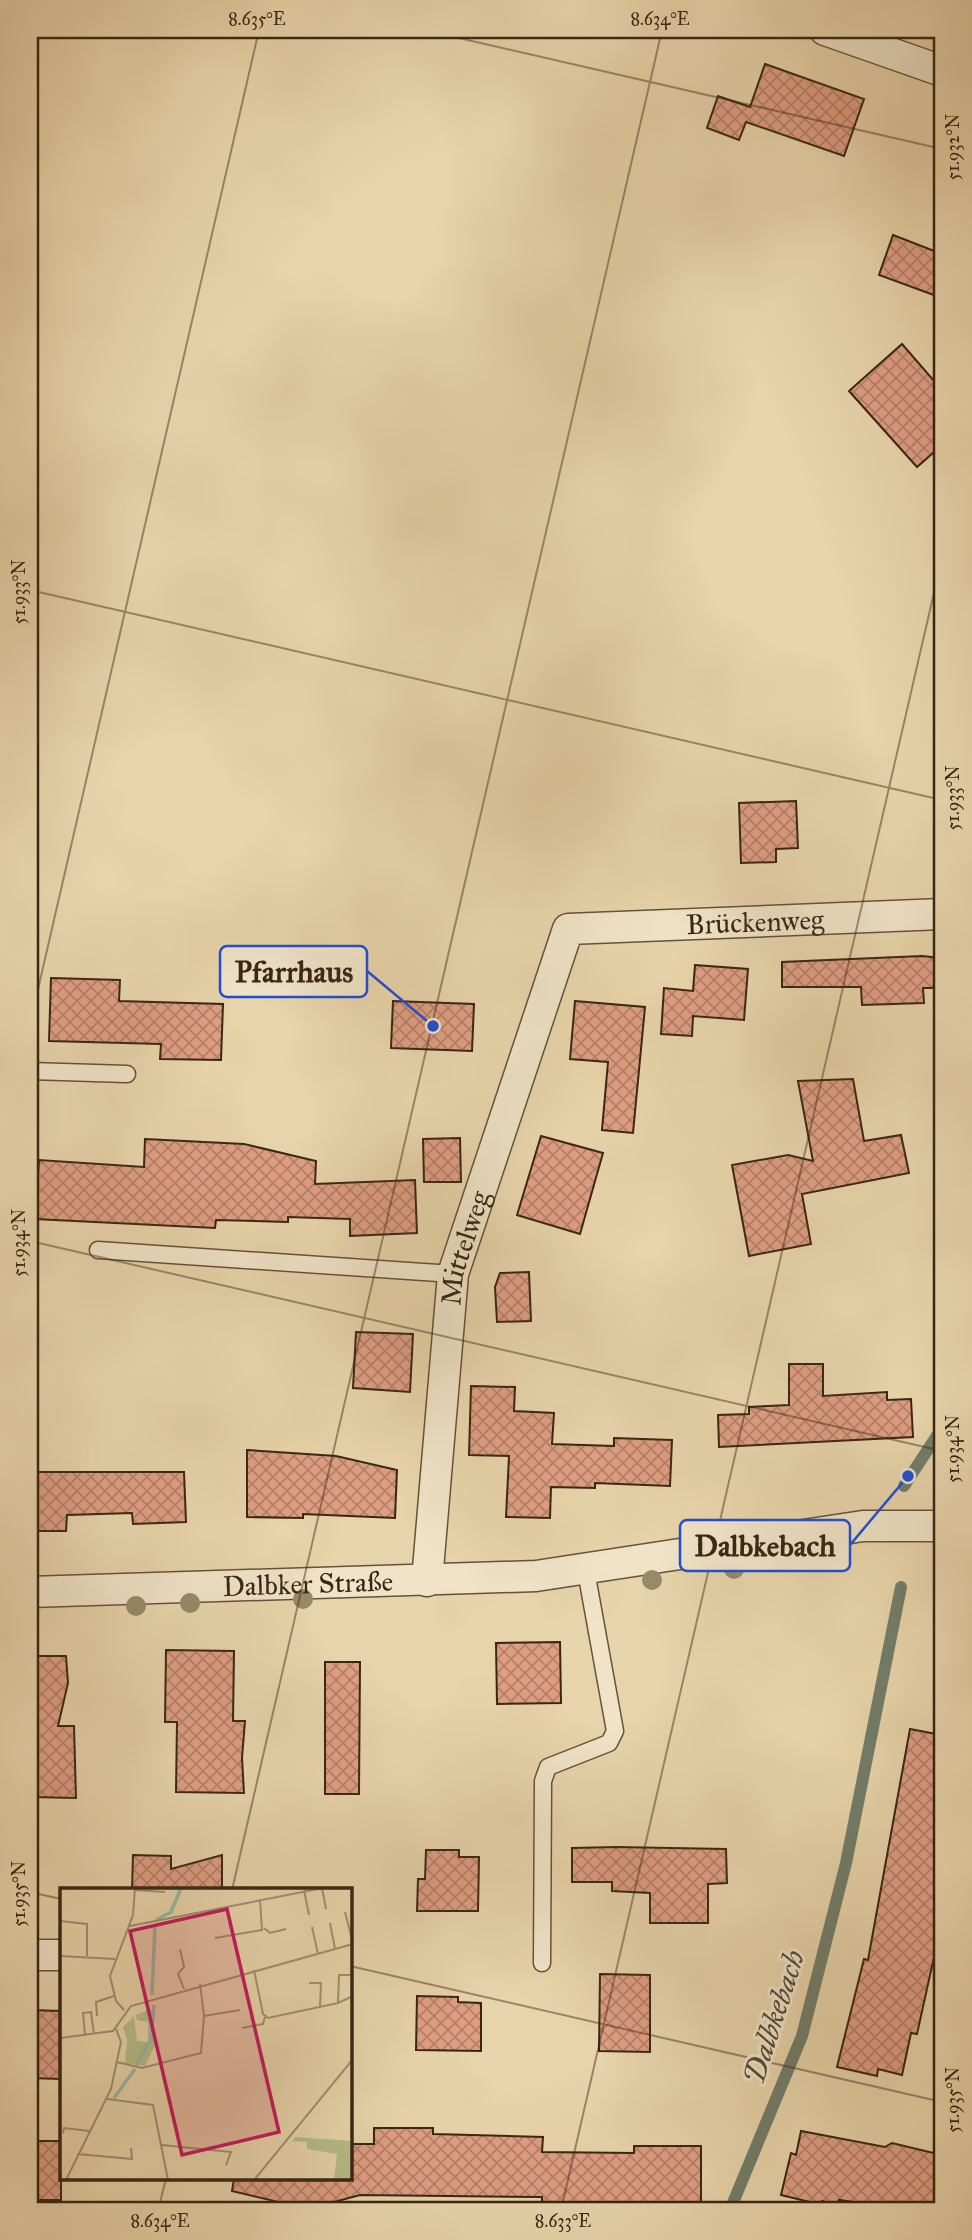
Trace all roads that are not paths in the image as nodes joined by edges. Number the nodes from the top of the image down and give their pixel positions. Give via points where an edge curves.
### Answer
1 (825, 30) edge
2 (942, 71) edge
3 (942, 914) edge
4 (568, 929) joint
5 (30, 1071) edge
6 (127, 1074) dead end
7 (98, 1250) dead end
8 (453, 1274) junction
9 (942, 1526) edge
10 (586, 1571) junction
11 (427, 1581) junction
12 (30, 1592) edge
13 (30, 1955) edge
14 (60, 1955) edge
15 (542, 1963) dead end

1 - 2 street
3 - 4 street, Brückenweg
4 - 8 street, Mittelweg
5 - 6 lane
7 - 8 lane
8 - 11 street, Mittelweg
9 - 10 street, Dalbker Straße via 863,1525
10 - 11 street, Dalbker Straße
10 - 15 lane via 615,1731 609,1743 548,1767 543,1781
11 - 12 street, Dalbker Straße
13 - 14 street

